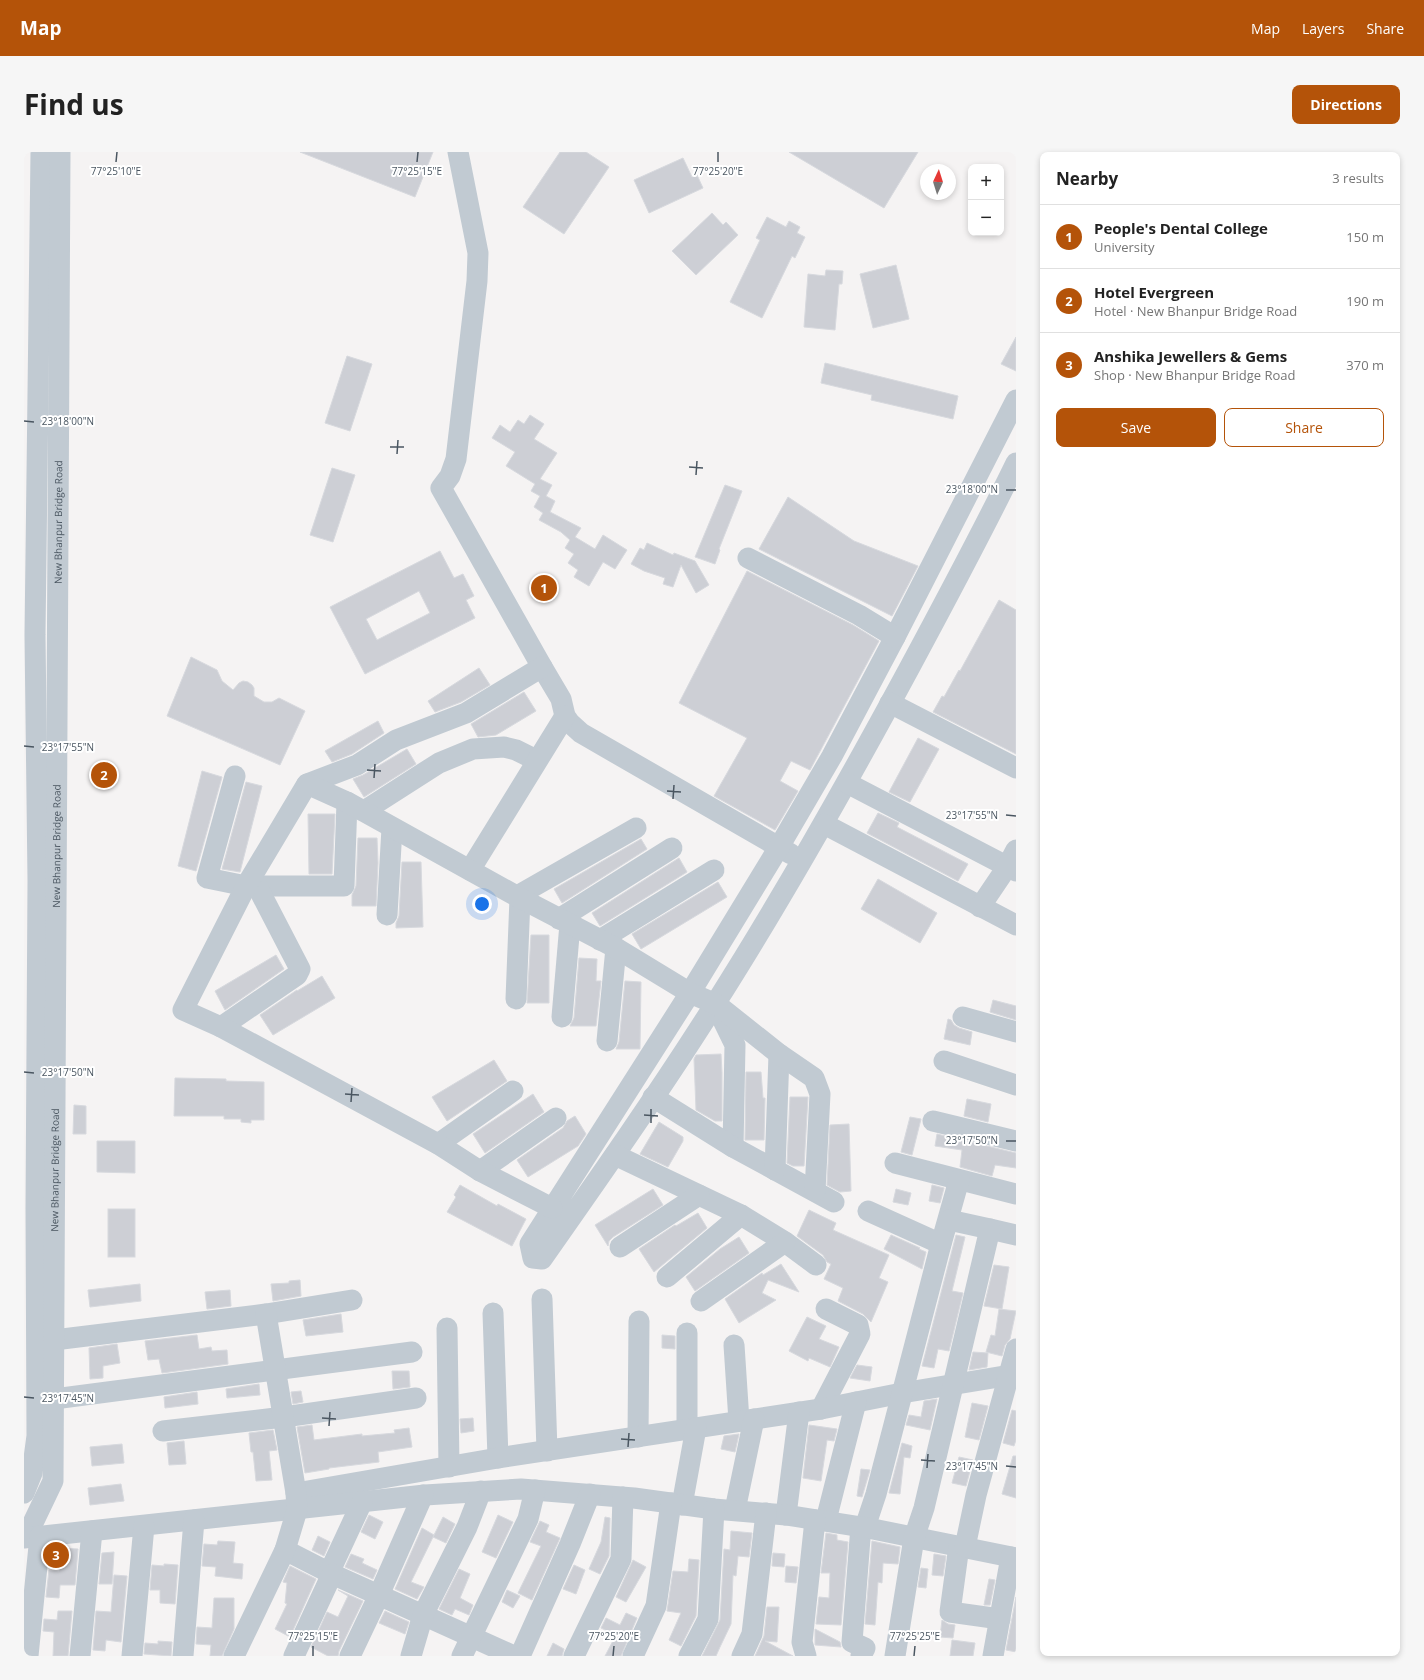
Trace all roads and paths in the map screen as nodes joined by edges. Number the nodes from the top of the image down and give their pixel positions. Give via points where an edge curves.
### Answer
1 (41, 152) edge
2 (60, 152) edge
3 (458, 152) edge
4 (1016, 400) edge
5 (1016, 463) edge
6 (748, 558) dead end
7 (919, 588) junction
8 (945, 601) junction
9 (895, 637) junction
10 (542, 667) junction
11 (890, 703) junction
12 (854, 713) junction
13 (565, 716) junction
14 (878, 725) junction
15 (536, 760) junction
16 (1016, 768) edge
17 (236, 776) dead end
18 (847, 783) junction
19 (307, 784) junction
20 (355, 807) junction
21 (824, 824) junction
22 (392, 828) junction
23 (636, 828) dead end
24 (779, 847) junction
25 (672, 848) dead end
26 (802, 861) junction
27 (1013, 863) edge
28 (470, 870) junction
29 (714, 870) dead end
30 (252, 886) junction
31 (518, 897) junction
32 (980, 907) junction
33 (387, 915) dead end
34 (564, 922) junction
35 (1016, 925) edge
36 (608, 944) junction
37 (690, 993) junction
38 (516, 998) dead end
39 (716, 1004) junction
40 (562, 1017) dead end
41 (963, 1017) dead end
42 (221, 1027) junction
43 (1016, 1032) edge
44 (607, 1041) dead end
45 (779, 1054) junction
46 (944, 1061) dead end
47 (1016, 1085) edge
48 (513, 1091) dead end
49 (653, 1097) junction
50 (556, 1118) dead end
51 (934, 1121) dead end
52 (1016, 1141) edge
53 (438, 1144) junction
54 (733, 1147) junction
55 (615, 1155) junction
56 (895, 1163) dead end
57 (775, 1170) junction
58 (480, 1171) junction
59 (959, 1180) junction
60 (815, 1191) junction
61 (1016, 1194) edge
62 (699, 1195) junction
63 (834, 1202) dead end
64 (552, 1208) junction
65 (868, 1211) dead end
66 (741, 1215) junction
67 (949, 1220) junction
68 (990, 1229) junction
69 (1016, 1236) edge
70 (785, 1242) junction
71 (941, 1244) junction
72 (620, 1247) dead end
73 (816, 1265) dead end
74 (667, 1277) dead end
75 (542, 1299) dead end
76 (352, 1300) dead end
77 (701, 1301) dead end
78 (826, 1309) dead end
79 (493, 1313) dead end
80 (266, 1314) junction
81 (639, 1321) dead end
82 (447, 1328) dead end
83 (687, 1332) dead end
84 (54, 1340) junction
85 (734, 1345) dead end
86 (1016, 1349) edge
87 (412, 1352) dead end
88 (275, 1369) junction
89 (1012, 1375) edge
90 (952, 1385) junction
91 (902, 1393) junction
92 (416, 1398) dead end
93 (54, 1399) junction
94 (856, 1402) junction
95 (820, 1409) junction
96 (800, 1412) junction
97 (284, 1417) junction
98 (746, 1420) junction
99 (691, 1429) junction
100 (163, 1431) dead end
101 (638, 1437) junction
102 (547, 1451) junction
103 (498, 1458) junction
104 (449, 1467) junction
105 (535, 1490) junction
106 (481, 1491) junction
107 (24, 1493) edge
108 (590, 1494) junction
109 (423, 1495) junction
110 (623, 1497) junction
111 (296, 1501) junction
112 (362, 1502) junction
113 (676, 1504) junction
114 (714, 1509) junction
115 (736, 1510) junction
116 (776, 1514) junction
117 (194, 1520) junction
118 (821, 1520) junction
119 (144, 1526) junction
120 (863, 1527) junction
121 (92, 1531) junction
122 (29, 1535) edge
123 (914, 1538) junction
124 (962, 1547) junction
125 (285, 1550) junction
126 (1013, 1558) edge
127 (330, 1573) junction
128 (379, 1595) junction
129 (423, 1615) junction
130 (1000, 1619) junction
131 (470, 1637) junction
132 (28, 1656) edge
133 (80, 1656) edge
134 (132, 1656) edge
135 (183, 1656) edge
136 (234, 1656) edge
137 (294, 1656) edge
138 (350, 1656) edge
139 (411, 1656) edge
140 (462, 1656) edge
141 (514, 1656) edge
142 (520, 1656) edge
143 (574, 1656) edge
144 (633, 1656) edge
145 (690, 1656) edge
146 (742, 1656) edge
147 (806, 1656) edge
148 (861, 1656) edge
149 (895, 1656) edge
150 (993, 1656) edge

1 - 107 street, New Bhanpur Bridge Road via 35,635 38,874 36,1436 32,1473
2 - 84 street, New Bhanpur Bridge Road
3 - 10 street via 478,252 477,282 456,459 450,476 441,488
4 - 7 street
5 - 8 street via 986,527
6 - 9 street
7 - 8 street
7 - 9 street
8 - 11 street
9 - 12 street
10 - 13 street via 562,699
10 - 19 street via 466,713 396,740 357,765
11 - 14 street
11 - 16 street
12 - 14 street
12 - 24 street
13 - 15 street
13 - 24 street via 580,733
14 - 18 street
15 - 20 street via 504,747 473,749
15 - 28 street
17 - 30 street via 207,878
18 - 21 street
18 - 27 street
19 - 20 street
19 - 30 street
20 - 22 street
20 - 30 street via 344,886
21 - 26 street
21 - 32 street
22 - 28 street
22 - 33 street
23 - 31 street
24 - 26 street
24 - 37 street
25 - 34 street
26 - 39 street
27 - 32 street
28 - 31 street
29 - 36 street
30 - 42 street via 183,1010
30 - 42 street via 300,969 297,975
31 - 34 street
31 - 38 street
32 - 35 street
34 - 36 street
34 - 40 street
36 - 37 street
36 - 44 street
37 - 39 street
37 - 64 street
39 - 45 street
39 - 49 street
39 - 54 street via 735,1045
41 - 43 street
42 - 53 street
45 - 57 street
45 - 60 street via 814,1078 820,1094
46 - 47 street
48 - 53 street
49 - 54 street
49 - 55 street
50 - 58 street
51 - 52 street
53 - 58 street
54 - 57 street
55 - 62 street
55 - 64 street via 542,1259 533,1258 530,1244
56 - 59 street
57 - 60 street
58 - 64 street
59 - 61 street
59 - 67 street
60 - 63 street
62 - 66 street
62 - 72 street
65 - 71 street
66 - 70 street
66 - 74 street
67 - 68 street
67 - 71 street
68 - 69 street
68 - 90 street
70 - 73 street
70 - 77 street
71 - 91 street
75 - 102 street
76 - 80 street
78 - 95 street via 858,1325 860,1334
79 - 103 street
80 - 84 street
80 - 88 street
81 - 101 street
82 - 104 street
83 - 99 street
84 - 93 street, New Bhanpur Bridge Road
85 - 98 street
86 - 89 street
87 - 88 street
88 - 93 street
88 - 97 street
89 - 90 street
89 - 124 street
90 - 91 street
90 - 123 street via 924,1508
91 - 94 street
91 - 120 street via 876,1494
92 - 97 street
93 - 122 street, New Bhanpur Bridge Road via 54,1481
94 - 95 street
94 - 118 street
95 - 96 street
96 - 98 street
96 - 116 street
97 - 100 street
97 - 111 street
98 - 99 street
98 - 115 street
99 - 101 street
99 - 113 street
101 - 102 street
102 - 103 street
103 - 104 street
104 - 111 street
105 - 106 street
105 - 108 street
105 - 131 street via 528,1519
106 - 109 street
106 - 129 street via 467,1527
108 - 110 street
108 - 142 street
109 - 112 street
109 - 128 street
110 - 113 street
110 - 143 street via 621,1559
111 - 112 street
111 - 117 street
111 - 125 street
112 - 127 street
113 - 114 street
113 - 144 street via 656,1606
114 - 115 street
114 - 145 street via 708,1619
115 - 116 street
116 - 118 street
116 - 146 street via 752,1634
117 - 119 street
117 - 135 street
118 - 120 street
118 - 147 street via 802,1642
119 - 121 street
119 - 134 street
120 - 123 street
120 - 148 street via 852,1642 865,1648
121 - 122 street
121 - 133 street
122 - 132 street
123 - 124 street
123 - 149 street
124 - 126 street
124 - 130 street via 950,1612
125 - 127 street
125 - 136 street
126 - 130 street
127 - 128 street
127 - 137 street
128 - 129 street
128 - 138 street
129 - 131 street
129 - 139 street
130 - 150 street
131 - 140 street
131 - 141 street

